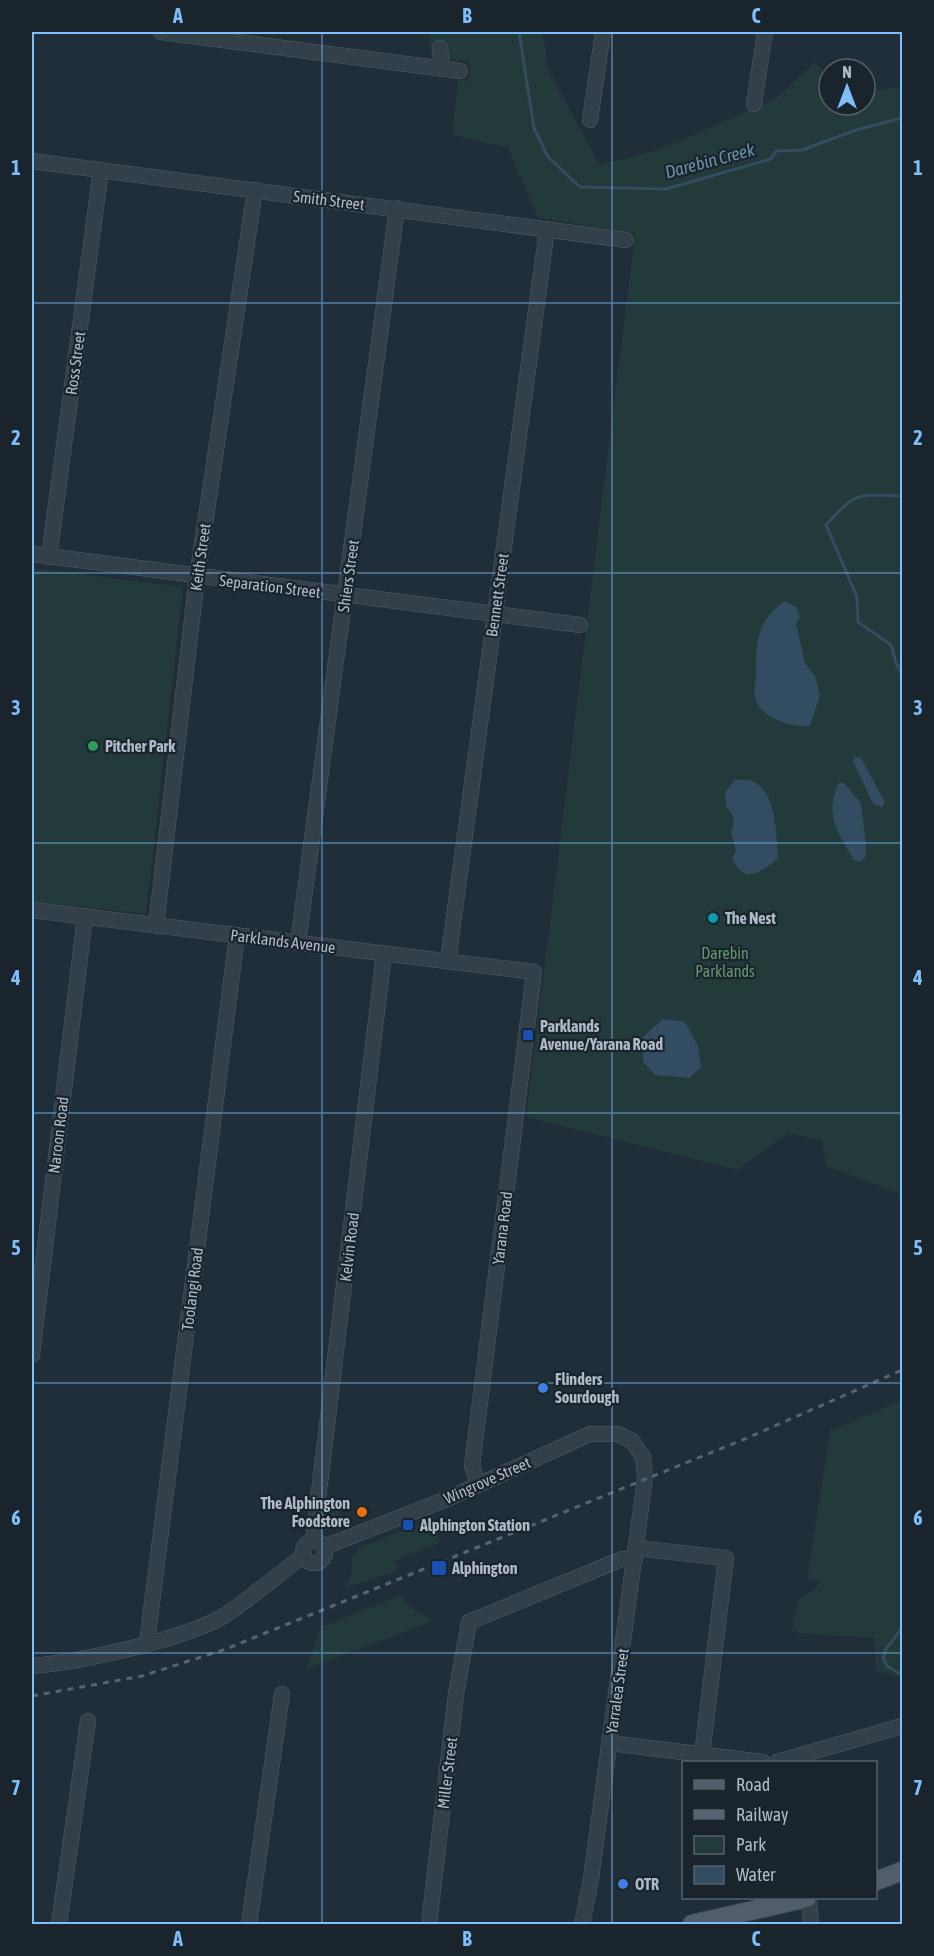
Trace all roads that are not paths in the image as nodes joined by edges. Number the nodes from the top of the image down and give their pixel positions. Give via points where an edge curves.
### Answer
1 (161, 32) edge
2 (603, 32) edge
3 (765, 32) edge
4 (440, 48) dead end
5 (442, 69) junction
6 (460, 71) dead end
7 (754, 104) dead end
8 (590, 120) dead end
9 (32, 161) edge
10 (101, 170) junction
11 (255, 190) junction
12 (398, 208) junction
13 (547, 229) junction
14 (626, 240) dead end
15 (32, 554) edge
16 (49, 557) junction
17 (197, 577) junction
18 (345, 596) junction
19 (494, 615) junction
20 (580, 625) dead end
21 (32, 910) edge
22 (85, 916) junction
23 (156, 926) junction
24 (237, 935) junction
25 (298, 943) junction
26 (384, 954) junction
27 (448, 961) junction
28 (534, 972) joint
29 (32, 1354) edge
30 (643, 1457) joint
31 (478, 1484) junction
32 (318, 1544) junction
33 (635, 1554) junction
34 (147, 1642) junction
35 (32, 1666) edge
36 (282, 1694) dead end
37 (88, 1721) dead end
38 (903, 1726) edge
39 (610, 1743) junction
40 (702, 1755) junction
41 (754, 1761) edge
42 (780, 1761) edge
43 (903, 1870) edge
44 (877, 1881) edge
45 (804, 1899) edge
46 (808, 1899) edge
47 (59, 1924) edge
48 (249, 1924) edge
49 (429, 1924) edge
50 (582, 1924) edge
51 (692, 1924) edge
52 (811, 1924) edge

1 - 5 street
2 - 8 street
3 - 7 street
4 - 5 street
5 - 6 street
9 - 10 street, Smith Street
10 - 11 street, Smith Street
10 - 16 street, Ross Street
11 - 12 street, Smith Street
11 - 17 street, Keith Street
12 - 13 street, Smith Street
12 - 18 street, Shiers Street
13 - 14 street, Smith Street
13 - 19 street, Bennett Street
15 - 16 street, Separation Street
16 - 17 street, Separation Street
17 - 18 street, Separation Street
17 - 23 street, Keith Street
18 - 19 street, Separation Street
18 - 25 street, Shiers Street
19 - 20 street, Separation Street
19 - 27 street, Bennett Street
21 - 22 street, Parklands Avenue
22 - 23 street, Parklands Avenue
22 - 29 street, Naroon Road
23 - 24 street, Parklands Avenue
24 - 25 street, Parklands Avenue
24 - 34 street, Toolangi Road
25 - 26 street, Parklands Avenue
26 - 27 street, Parklands Avenue
26 - 32 street, Kelvin Road
27 - 28 street, Parklands Avenue
28 - 31 street, Yarana Road via 473,1461
30 - 31 street, Wingrove Street via 632,1441 623,1436 590,1434
30 - 33 street, Yarralea Street via 645,1478
31 - 32 street, Wingrove Street
32 - 34 street, Wingrove Street via 323,1557 318,1562 311,1562 304,1555 225,1615 186,1632
33 - 39 street, Yarralea Street
33 - 40 street via 726,1558
33 - 49 street, Miller Street via 469,1622 456,1694
34 - 35 street via 81,1659
36 - 48 street
37 - 47 street
38 - 42 street
39 - 40 street
39 - 50 street, Yarralea Street
40 - 41 street
43 - 44 main road
45 - 51 main road
46 - 52 street

